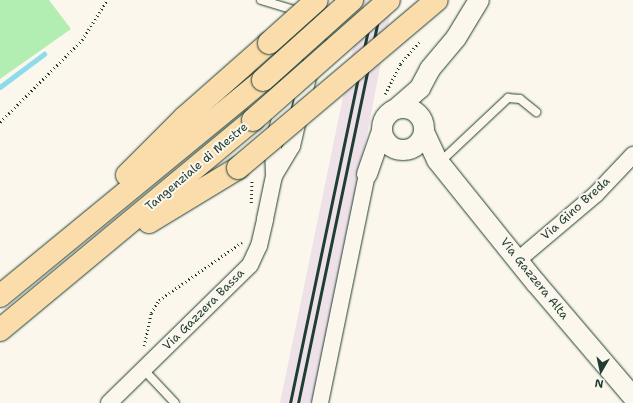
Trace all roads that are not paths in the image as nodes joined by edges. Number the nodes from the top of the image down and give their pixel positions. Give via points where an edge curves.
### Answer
1 (261, 0) edge
2 (326, 0) edge
3 (352, 0) edge
4 (389, 0) edge
5 (437, 0) edge
6 (479, 0) edge
7 (311, 4) edge
8 (420, 88) junction
9 (389, 104) junction
10 (536, 112) dead end
11 (423, 125) junction
12 (382, 131) junction
13 (402, 150) junction
14 (633, 155) edge
15 (438, 161) junction
16 (367, 174) junction
17 (274, 176) junction
18 (518, 260) junction
19 (85, 261) junction
20 (32, 270) junction
21 (0, 296) edge
22 (0, 330) edge
23 (144, 370) junction
24 (633, 397) edge
25 (109, 403) edge
26 (175, 403) edge
27 (320, 403) edge

1 - 7 lane
2 - 17 street, Via Gazzera Bassa via 292,146
3 - 20 highway, Tangenziale di Mestre, bridge via 263,80
4 - 19 highway, Tangenziale di Mestre, bridge via 253,120
5 - 19 highway, bridge via 245,171
6 - 8 street via 456,38 430,69
7 - 17 street, Via Gazzera Bassa via 273,147
7 - 20 highway, bridge via 184,118
8 - 9 street
8 - 11 street
9 - 11 street via 414,111
9 - 12 street
10 - 15 lane via 520,99 508,98
11 - 13 street via 421,141
11 - 15 street, Via Gazzera Alta
12 - 13 street via 386,143
12 - 16 street
13 - 15 street
13 - 16 street
14 - 18 street, Via Gino Breda via 596,194
15 - 18 street, Via Gazzera Alta
16 - 27 street
17 - 23 street, Via Gazzera Bassa via 259,246 250,265
18 - 24 street, Via Gazzera Alta
19 - 22 highway, Tangenziale di Mestre
20 - 21 highway, Tangenziale di Mestre
23 - 25 street, Via Gazzera Bassa
23 - 26 lane

